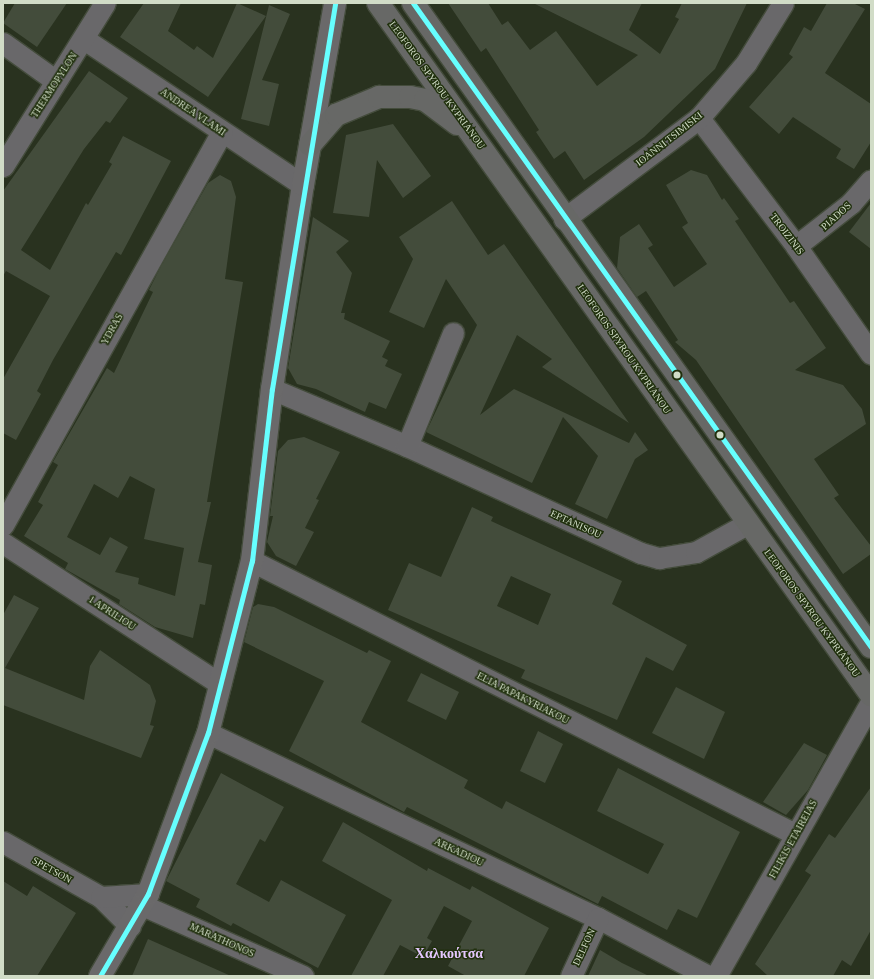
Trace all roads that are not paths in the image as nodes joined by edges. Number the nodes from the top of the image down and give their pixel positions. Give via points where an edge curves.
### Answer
1 (105, 3) edge
2 (335, 3) edge
3 (378, 3) edge
4 (413, 3) edge
5 (783, 3) edge
6 (84, 39) junction
7 (3, 44) edge
8 (56, 80) junction
9 (699, 118) junction
10 (222, 132) junction
11 (477, 140) junction
12 (310, 145) junction
13 (3, 166) edge
14 (871, 180) edge
15 (303, 185) junction
16 (564, 219) junction
17 (796, 246) junction
18 (453, 333) dead end
19 (871, 354) edge
20 (272, 389) junction
21 (407, 446) junction
22 (747, 524) junction
23 (3, 525) edge
24 (3, 543) edge
25 (252, 561) junction
26 (871, 647) edge
27 (220, 684) junction
28 (871, 695) edge
29 (871, 702) edge
30 (208, 733) junction
31 (795, 834) junction
32 (3, 842) edge
33 (101, 897) junction
34 (145, 899) junction
35 (598, 918) junction
36 (130, 926) junction
37 (100, 976) edge
38 (303, 976) edge
39 (571, 976) edge
40 (708, 976) edge
41 (716, 976) edge

1 - 6 street, THERMOPYLON
2 - 12 street
3 - 11 main road, LEOFOROS SPYROU KYPRIANOU
4 - 16 main road
5 - 9 street, IOANNI TSIMISKI via 746,63
6 - 8 street, THERMOPYLON
6 - 10 street, ANDREA VLAMI
7 - 8 street
8 - 13 street, THERMOPYLON
9 - 16 street, IOANNI TSIMISKI
9 - 17 street, TROIZINIS
10 - 15 street, ANDREA VLAMI
10 - 23 street, YDRAS
11 - 12 main road via 425,100 410,97 379,97 336,115
11 - 22 main road, LEOFOROS SPYROU KYPRIANOU
12 - 15 street
14 - 17 street, PIADOS via 851,203
15 - 20 street
16 - 26 main road
17 - 19 street, TROIZINIS
18 - 21 street
20 - 21 street, EPTANISOU
20 - 25 street
21 - 22 street, EPTANISOU via 641,553 659,558 696,552
22 - 28 main road, LEOFOROS SPYROU KYPRIANOU
24 - 27 street, 1 APRILIOU
25 - 27 street
25 - 31 street, ELIA PAPAKYRIAKOU
27 - 30 street
29 - 31 street, FILIKIS ETAIREIAS
30 - 34 street
30 - 35 street, ARKADIOU
31 - 41 street, FILIKIS ETAIREIAS
32 - 33 street, SPETSON
33 - 34 street
33 - 36 street, SPETSON
34 - 36 street
34 - 38 street, MARATHONOS
35 - 39 street, DELFON
35 - 40 street, ARKADIOU
36 - 37 street

